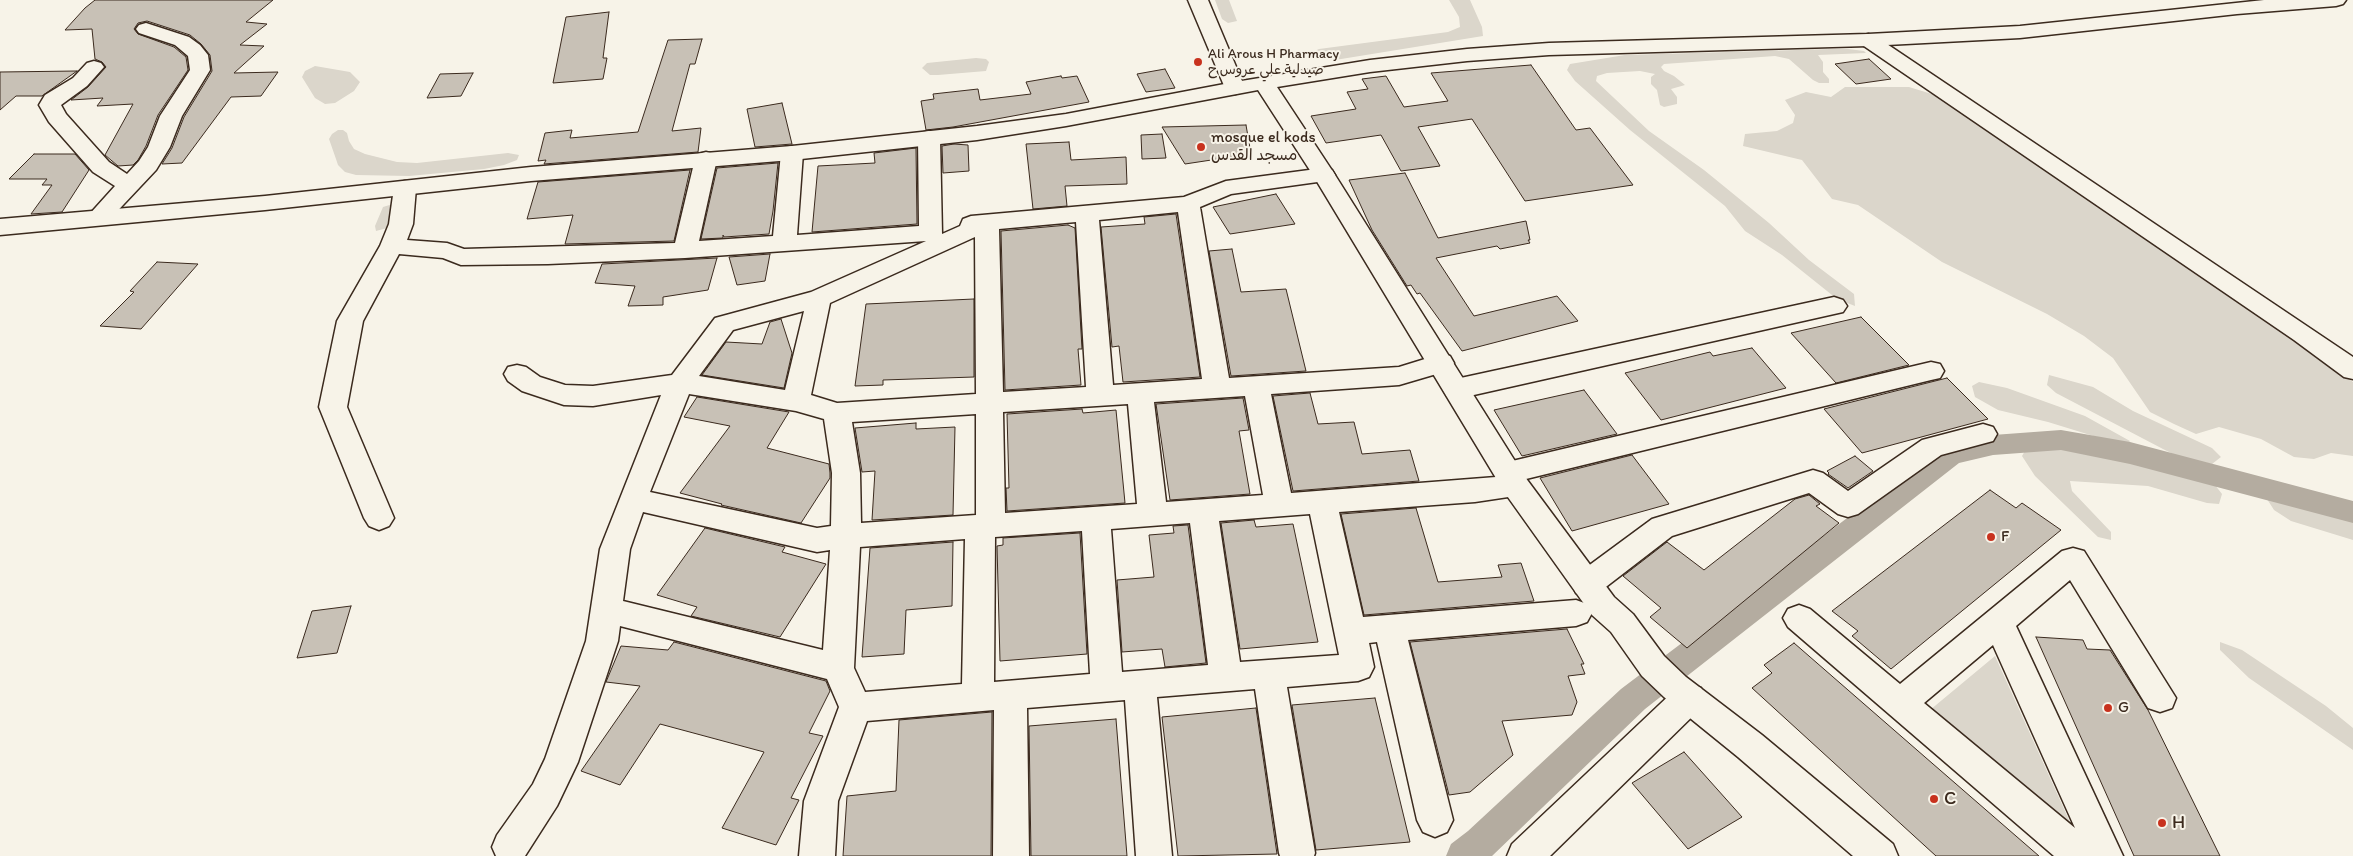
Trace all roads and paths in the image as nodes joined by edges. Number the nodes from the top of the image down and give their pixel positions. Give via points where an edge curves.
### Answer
1 (1198, 0) edge
2 (2336, 0) edge
3 (146, 29) dead end
4 (1868, 40) junction
5 (94, 67) dead end
6 (1264, 83) junction
7 (1235, 88) junction
8 (929, 138) junction
9 (792, 153) junction
10 (706, 159) junction
11 (1324, 175) junction
12 (130, 186) junction
13 (405, 188) junction
14 (1226, 188) junction
15 (1188, 204) junction
16 (1144, 208) junction
17 (1087, 214) junction
18 (99, 217) junction
19 (987, 223) junction
20 (0, 226) edge
21 (931, 236) junction
22 (855, 238) junction
23 (784, 243) junction
24 (392, 246) junction
25 (685, 250) junction
26 (849, 285) junction
27 (819, 298) junction
28 (1834, 306) dead end
29 (1440, 364) junction
30 (2353, 370) edge
31 (1931, 371) dead end
32 (517, 374) dead end
33 (680, 382) junction
34 (1256, 385) junction
35 (1217, 388) junction
36 (1456, 388) junction
37 (1140, 393) junction
38 (1100, 395) junction
39 (796, 401) junction
40 (990, 402) junction
41 (836, 413) junction
42 (1983, 434) dead end
43 (1511, 479) junction
44 (633, 500) junction
45 (1322, 502) junction
46 (1279, 505) junction
47 (1203, 511) junction
48 (1153, 514) junction
49 (379, 518) dead end
50 (1096, 518) junction
51 (986, 526) junction
52 (846, 536) junction
53 (1587, 584) junction
54 (606, 610) junction
55 (1576, 613) dead end
56 (1799, 618) dead end
57 (1998, 622) junction
58 (1390, 628) junction
59 (1350, 631) junction
60 (1398, 664) junction
61 (1358, 667) junction
62 (838, 668) junction
63 (1268, 674) junction
64 (1226, 677) junction
65 (1140, 684) junction
66 (1107, 686) junction
67 (994, 696) junction
68 (1689, 698) junction
69 (2160, 698) dead end
70 (1901, 703) junction
71 (855, 706) junction
72 (1435, 820) dead end
73 (510, 847) dead end
74 (1297, 853) dead end
75 (818, 856) edge
76 (1011, 856) edge
77 (1154, 856) edge
78 (1525, 856) edge
79 (1880, 856) edge
80 (2081, 856) edge
81 (2105, 856) edge

1 - 7 street
2 - 4 street via 2020,32
3 - 12 street via 182,41 193,49 198,55 200,70 171,116 159,147
4 - 6 street via 1569,48 1467,55
4 - 30 street
5 - 12 street via 50,105 101,167
6 - 7 street
6 - 11 street
7 - 8 street via 1066,120
8 - 9 street
8 - 21 street
9 - 10 street
9 - 23 street
10 - 13 street
10 - 25 street
11 - 14 street
11 - 29 street
12 - 18 street
13 - 18 street
13 - 24 street via 402,224
14 - 15 street
14 - 16 street via 1170,195
15 - 16 street
15 - 35 street
16 - 17 street
17 - 19 street
17 - 38 street
18 - 20 street
19 - 21 street
19 - 40 street
21 - 22 street
21 - 26 street
22 - 23 street
22 - 26 street
23 - 25 street
24 - 25 street via 447,251 461,257
24 - 49 street via 350,321 333,407
26 - 27 street
27 - 33 street via 724,324
27 - 39 street
28 - 36 street
29 - 34 street via 1399,376
29 - 36 street
31 - 43 street
32 - 33 street via 530,384 548,391 580,397
33 - 39 street
33 - 44 street
34 - 35 street
34 - 46 street
35 - 37 street
36 - 43 street
37 - 38 street
37 - 48 street
38 - 40 street
39 - 41 street
40 - 41 street
40 - 51 street
41 - 52 street via 846,473
42 - 53 street via 1932,447 1848,506 1813,481 1662,527
43 - 45 street via 1475,491
43 - 53 street
44 - 52 street via 817,540
44 - 54 street via 614,549
45 - 46 street
45 - 59 street
46 - 47 street
47 - 48 street
47 - 64 street
48 - 50 street
50 - 51 street
50 - 66 street
51 - 52 street
51 - 67 street
52 - 62 street
53 - 68 street via 1603,606 1622,623 1653,666
54 - 62 street
54 - 73 street via 602,641 561,762 545,795
55 - 58 street
56 - 70 street
57 - 69 street via 2072,560
57 - 70 street
57 - 81 street
58 - 59 street
58 - 60 street
59 - 61 street
60 - 61 street
60 - 72 street
61 - 63 street
62 - 71 street
63 - 64 street
63 - 74 street
64 - 65 street
65 - 66 street
65 - 77 street
66 - 67 street
67 - 71 street
67 - 76 street
68 - 78 street
68 - 79 street
70 - 80 street
71 - 75 street via 821,801

